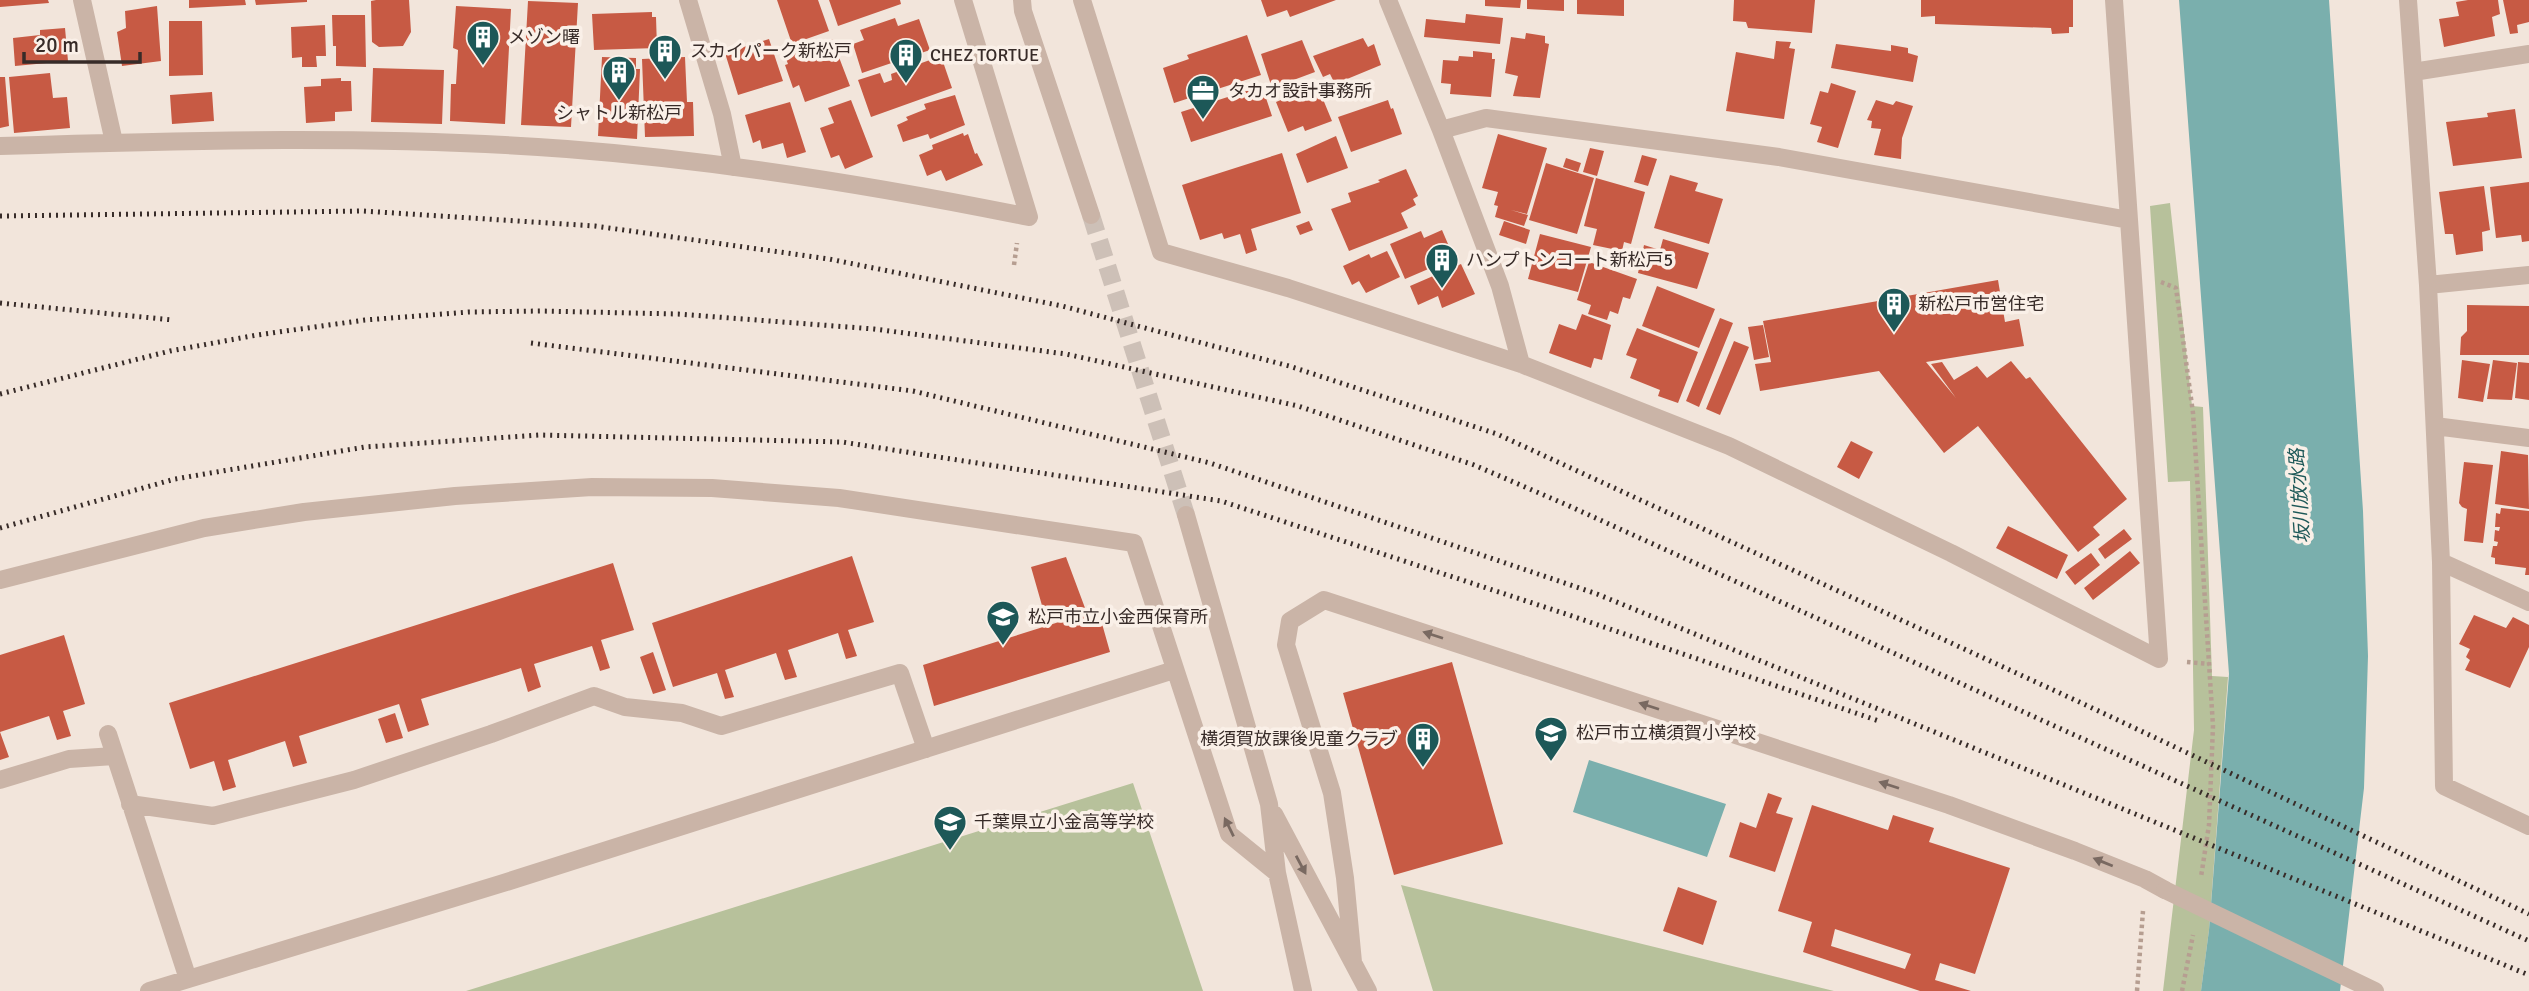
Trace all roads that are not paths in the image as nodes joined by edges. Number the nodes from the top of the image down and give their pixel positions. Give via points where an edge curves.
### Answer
1 (82, 0) edge
2 (688, 0) edge
3 (963, 0) edge
4 (1083, 0) edge
5 (1388, 0) edge
6 (2114, 0) edge
7 (2408, 0) edge
8 (1021, 4) edge
9 (2529, 54) edge
10 (2413, 72) junction
11 (1441, 130) junction
12 (114, 142) junction
13 (0, 146) edge
14 (733, 167) junction
15 (1091, 215) tunnel mouth
16 (2129, 220) junction
17 (2529, 275) edge
18 (2428, 285) junction
19 (1521, 364) junction
20 (2435, 426) junction
21 (2529, 438) edge
22 (1186, 515) tunnel mouth
23 (2441, 562) junction
24 (0, 580) edge
25 (2529, 602) edge
26 (1174, 670) junction
27 (108, 734) dead end
28 (926, 749) junction
29 (114, 756) junction
30 (0, 780) edge
31 (130, 804) junction
32 (1269, 804) junction
33 (2529, 826) edge
34 (1277, 873) junction
35 (1353, 962) junction
36 (188, 979) junction
37 (149, 991) edge
38 (1303, 991) edge
39 (1368, 991) edge
40 (2375, 991) edge

1 - 12 street
2 - 14 street
3 - 14 street via 1029,216
4 - 19 street via 1160,252 1288,288
5 - 11 street
6 - 16 street
7 - 10 street
8 - 15 street
9 - 10 street
10 - 18 street
11 - 16 street via 1486,118 1779,157
11 - 19 street via 1500,286
12 - 13 street
12 - 14 street via 422,141 568,149
16 - 19 street via 2159,659 1729,446
17 - 18 street
18 - 20 street
20 - 21 street
20 - 23 street
22 - 32 street
23 - 25 street
23 - 33 street via 2444,786
24 - 26 street via 204,528 304,512 592,487 712,488 839,498 1134,543
26 - 28 street
34 -> 26 street via 1229,834
27 - 29 street
28 - 31 street via 900,673 722,726 682,713 625,706 594,696 354,780 212,816
28 - 36 street
29 - 30 street via 69,759
29 - 31 street
31 - 36 street
32 - 34 street
32 -> 35 street
34 - 38 street
35 - 39 street
40 -> 35 street, bridge via 2145,879 1949,805 1324,600 1290,621 1286,645 1332,793
36 - 37 street

